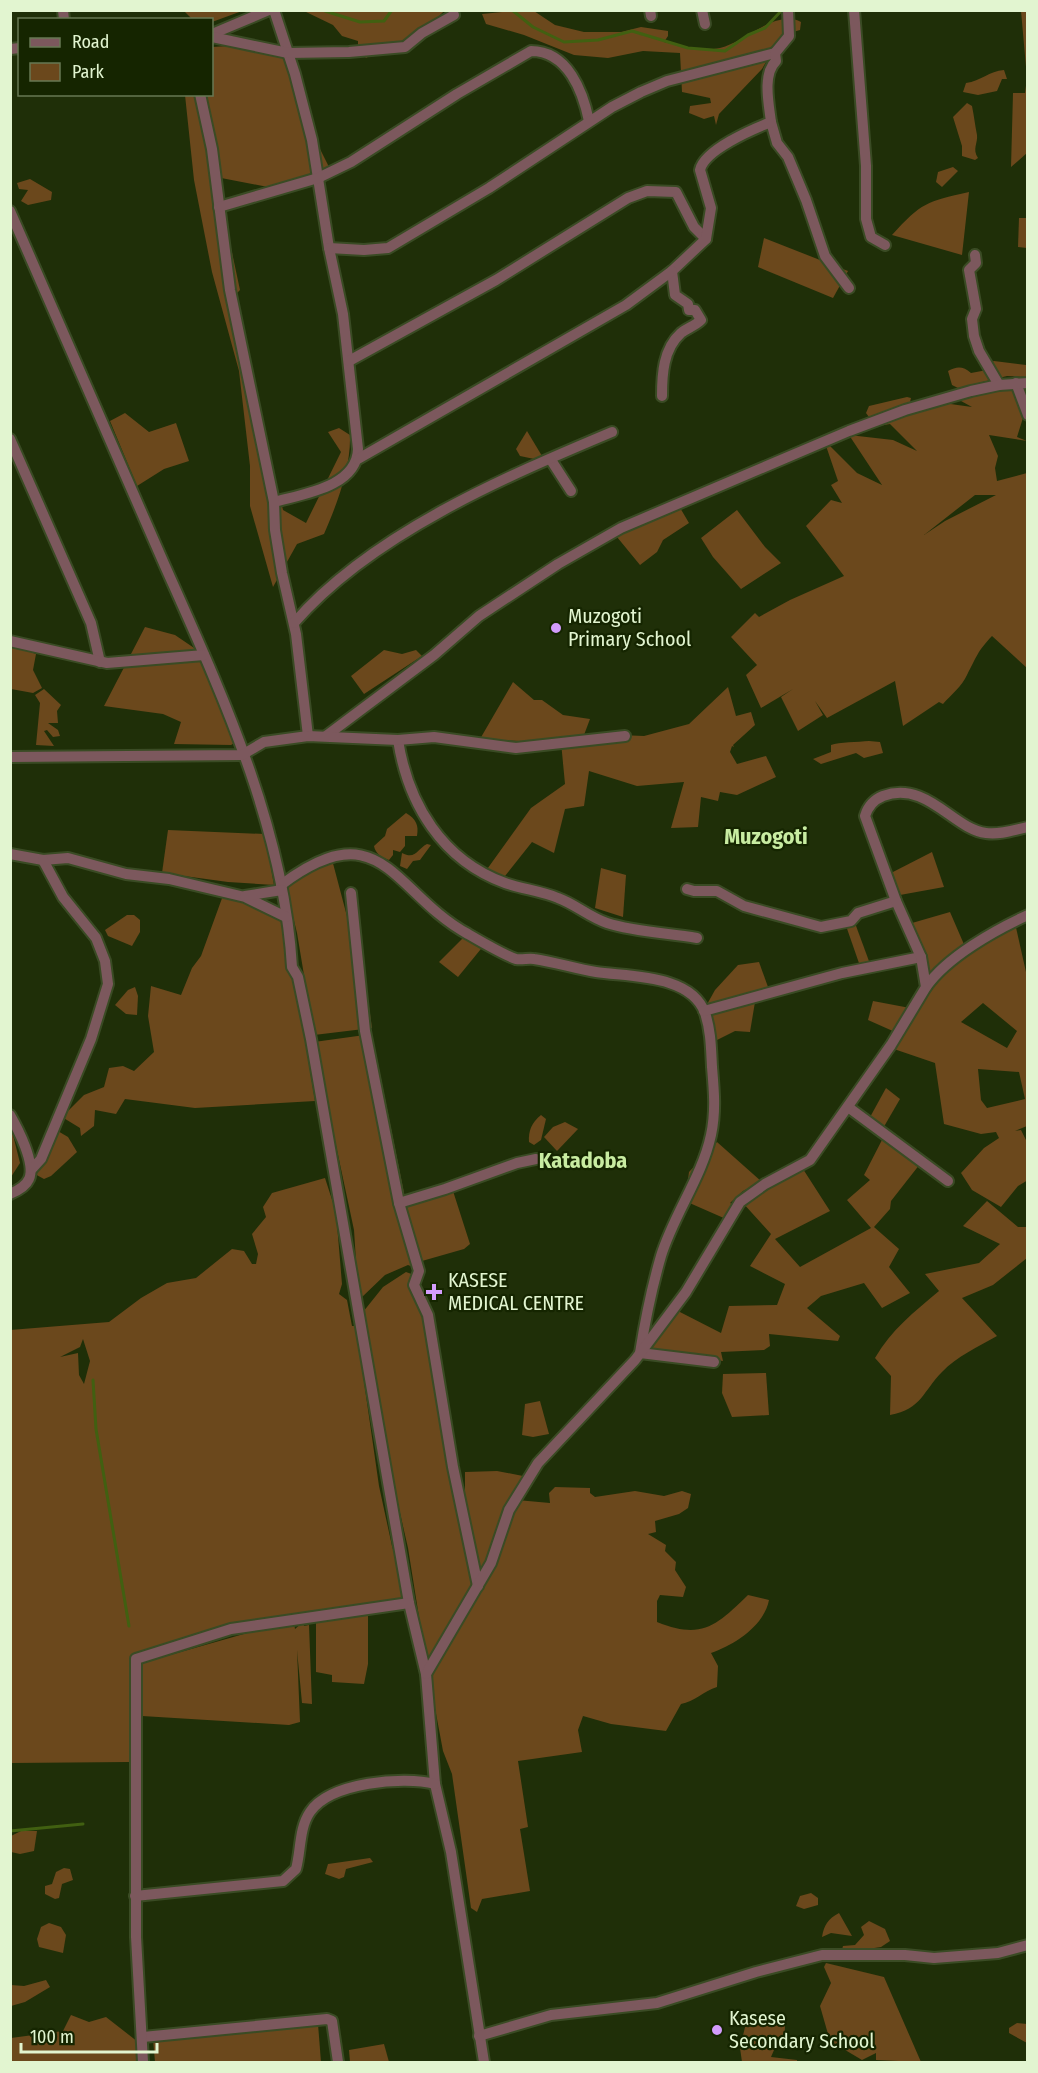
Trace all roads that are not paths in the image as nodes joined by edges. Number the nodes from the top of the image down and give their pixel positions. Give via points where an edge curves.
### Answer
1 (269, 10) edge
2 (274, 10) edge
3 (702, 10) edge
4 (788, 10) edge
5 (854, 10) edge
6 (454, 15) dead end
7 (705, 24) dead end
8 (213, 35) edge
9 (213, 35) edge
10 (288, 53) junction
11 (775, 53) junction
12 (200, 96) edge
13 (589, 122) junction
14 (771, 122) junction
15 (318, 178) junction
16 (219, 207) junction
17 (10, 211) edge
18 (13, 224) edge
19 (706, 239) junction
20 (885, 245) dead end
21 (329, 248) junction
22 (975, 255) dead end
23 (672, 272) junction
24 (849, 288) dead end
25 (349, 361) junction
26 (1022, 383) edge
27 (999, 385) junction
28 (662, 396) dead end
29 (1028, 415) edge
30 (612, 432) dead end
31 (10, 439) edge
32 (358, 459) junction
33 (551, 460) junction
34 (571, 491) dead end
35 (274, 502) junction
36 (294, 623) junction
37 (10, 641) edge
38 (204, 655) junction
39 (100, 662) junction
40 (308, 736) junction
41 (326, 736) junction
42 (625, 736) dead end
43 (398, 740) junction
44 (242, 754) junction
45 (10, 757) edge
46 (1028, 827) edge
47 (10, 855) edge
48 (43, 860) junction
49 (282, 887) junction
50 (687, 889) dead end
51 (351, 893) dead end
52 (245, 897) junction
53 (896, 901) junction
54 (1028, 915) edge
55 (286, 916) junction
56 (698, 938) dead end
57 (923, 961) junction
58 (950, 962) junction
59 (926, 987) junction
60 (704, 1011) junction
61 (848, 1107) junction
62 (10, 1116) edge
63 (536, 1159) dead end
64 (31, 1170) junction
65 (948, 1181) dead end
66 (10, 1194) edge
67 (399, 1203) junction
68 (640, 1353) junction
69 (714, 1362) dead end
70 (478, 1586) junction
71 (409, 1603) junction
72 (426, 1674) junction
73 (435, 1784) junction
74 (135, 1896) junction
75 (1028, 1945) edge
76 (479, 2036) junction
77 (143, 2037) junction
78 (143, 2062) edge
79 (338, 2062) edge
80 (484, 2062) edge

1 - 8 street
2 - 10 street
3 - 7 street
4 - 11 street via 789,36
5 - 20 street via 866,166 866,219 871,237
6 - 10 street via 405,47
9 - 10 street
10 - 15 street via 307,117
11 - 13 street via 667,81
11 - 14 street via 768,94
12 - 16 street
13 - 15 street via 580,90 566,67 548,54 531,51 363,156
13 - 21 street via 396,244 376,250
14 - 19 street via 743,133 701,166 711,208
14 - 24 street via 777,143 788,157 806,200 825,256
15 - 16 street
15 - 21 street
16 - 35 street via 230,290
17 - 18 street
18 - 38 street
19 - 23 street
19 - 25 street via 694,227 676,192 639,193 496,280
21 - 25 street
22 - 27 street via 969,270 976,309 972,320 974,336
23 - 28 street via 675,296 689,310 696,310 701,319 681,333 670,348
23 - 32 street via 626,305
25 - 32 street
26 - 27 street
26 - 29 street
27 - 41 street via 939,400 849,431 621,528 479,616
30 - 33 street
31 - 39 street via 92,623
32 - 35 street via 346,475 329,485
33 - 34 street
33 - 36 street via 491,484 417,526 329,586
35 - 36 street via 282,573
36 - 40 street
37 - 39 street
38 - 39 street
38 - 44 street
40 - 41 street
40 - 44 street via 264,742
41 - 43 street
42 - 43 street via 516,748 434,737
43 - 56 street via 415,803 424,819 463,862 504,883 567,902 604,922
44 - 45 street
44 - 49 street via 265,812
46 - 53 street via 986,833 916,796 902,793 877,799 865,816
47 - 48 street
48 - 52 street via 68,858 126,874 169,879
48 - 64 street via 63,897 96,938 108,984 91,1039 41,1159
49 - 52 street
49 - 55 street
49 - 60 street via 327,857 369,858 393,870 466,933 517,959 533,958 667,982 689,992
50 - 53 street via 717,891 744,906 821,927 851,921 858,913
51 - 67 street via 365,1031
52 - 55 street
53 - 57 street
54 - 58 street
55 - 71 street via 292,967 298,976 345,1230
57 - 58 street
57 - 59 street
57 - 60 street via 842,973
58 - 59 street
59 - 61 street
60 - 68 street via 711,1048 713,1125 705,1155 661,1256
61 - 65 street
61 - 68 street via 808,1162 740,1202 686,1292
62 - 64 street via 23,1141
63 - 67 street
64 - 66 street via 26,1183
67 - 70 street via 419,1271 414,1285 428,1315
68 - 69 street
68 - 70 street via 538,1463 509,1510 491,1563
70 - 72 street
71 - 72 street
71 - 74 street via 231,1629 136,1659
72 - 73 street
73 - 74 street via 391,1781 328,1795 310,1812 296,1869 283,1881
73 - 76 street via 451,1852
74 - 77 street
75 - 76 street via 998,1953 934,1958 822,1956 657,2003 551,2015
76 - 80 street
77 - 78 street
77 - 79 street via 327,2019 334,2027

